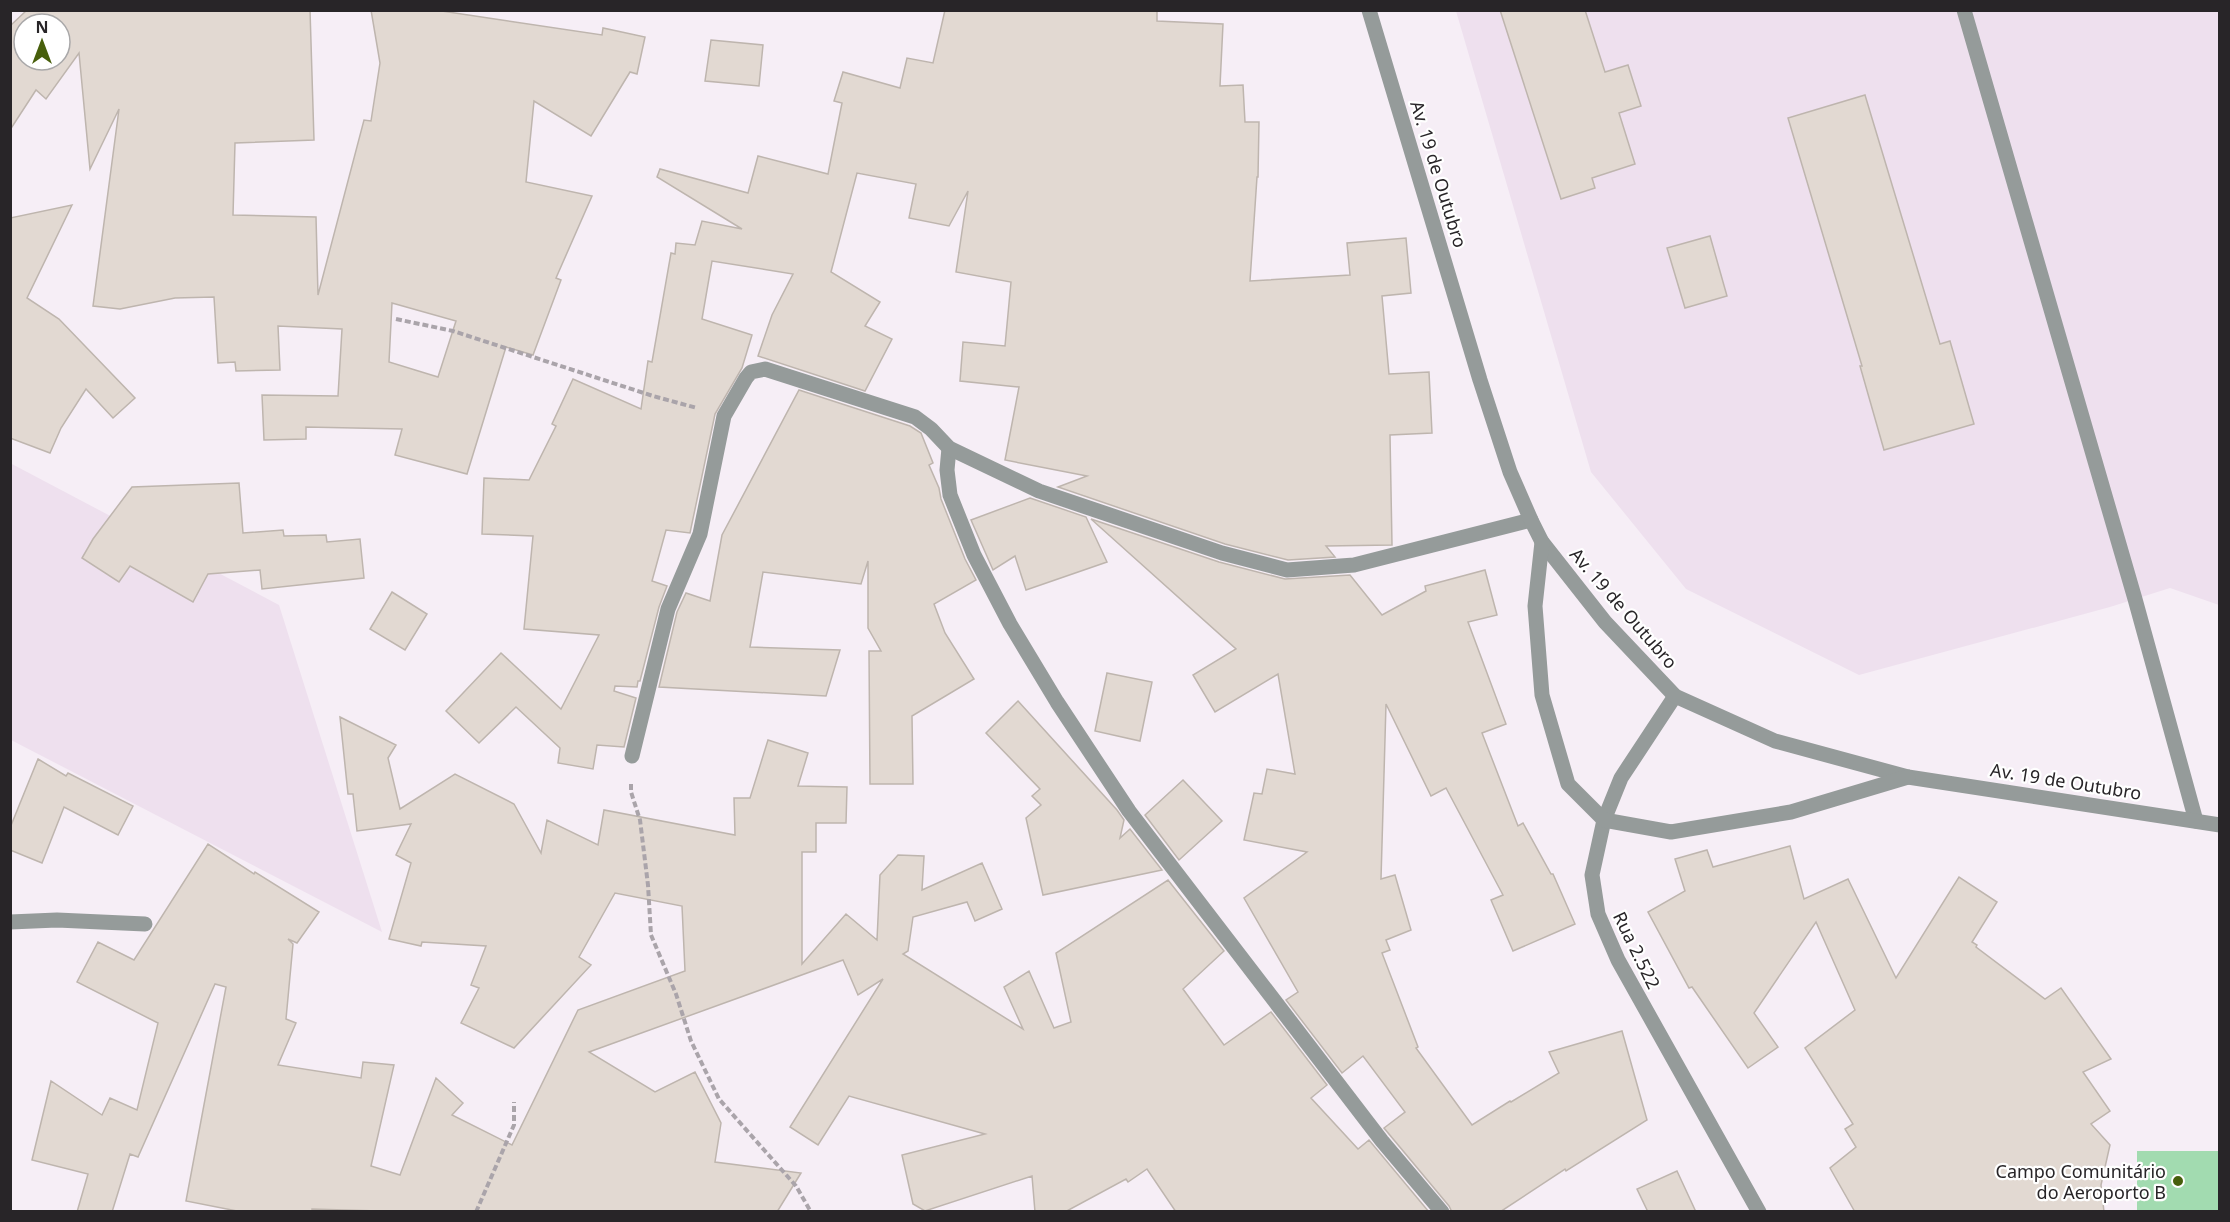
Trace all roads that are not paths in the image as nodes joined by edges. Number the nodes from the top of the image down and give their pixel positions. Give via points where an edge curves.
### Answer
1 (1370, 10) edge
2 (1964, 10) edge
3 (949, 448) junction
4 (1531, 519) junction
5 (1542, 542) junction
6 (1675, 696) junction
7 (632, 756) road end
8 (1908, 777) junction
9 (1605, 820) junction
10 (2196, 821) junction
11 (2220, 825) edge
12 (10, 922) edge
13 (145, 924) dead end
14 (1442, 1212) edge
15 (1759, 1212) edge

1 - 4 street, Av. 19 de Outubro via 1480,380 1510,472
2 - 10 street
3 - 4 street via 1039,491 1222,553 1287,570 1354,566
3 - 7 street via 915,417 765,369 751,372 724,416 700,534 668,609
3 - 14 street via 950,495 974,555 1057,702 1129,811 1382,1141
4 - 5 street, Av. 19 de Outubro
5 - 6 street, Av. 19 de Outubro via 1605,622
5 - 9 street via 1535,606 1542,695 1568,784
6 - 8 street, Av. 19 de Outubro via 1775,741
6 - 9 street, Rua 2.522 via 1621,778
8 - 9 street via 1791,812 1671,832
8 - 10 street, Av. 19 de Outubro
9 - 15 street, Rua 2.522 via 1592,875 1598,914 1618,960
10 - 11 street, Av. 19 de Outubro
12 - 13 street

